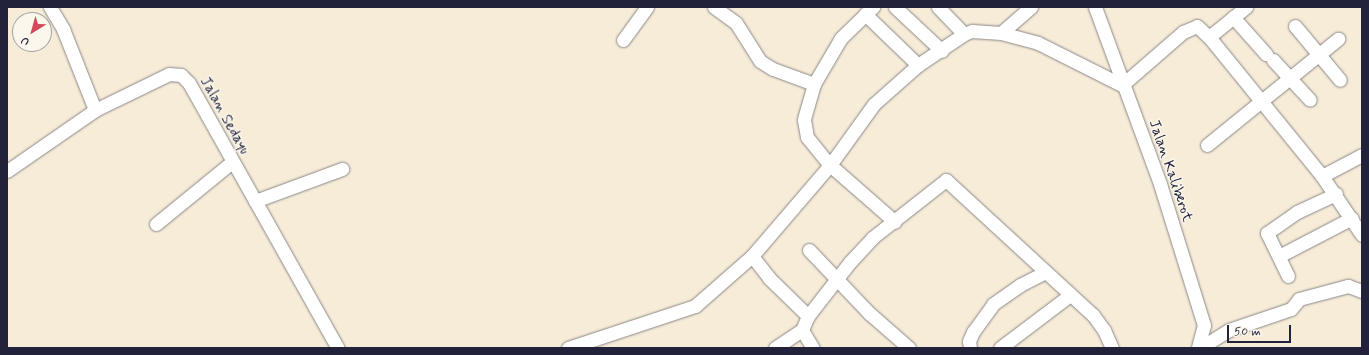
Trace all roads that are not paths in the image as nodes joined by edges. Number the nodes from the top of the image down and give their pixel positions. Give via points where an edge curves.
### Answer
1 (50, 7) edge
2 (647, 7) edge
3 (714, 7) edge
4 (895, 7) edge
5 (938, 7) edge
6 (1031, 7) edge
7 (1095, 7) edge
8 (1246, 7) edge
9 (869, 10) edge
10 (1233, 17) junction
11 (1295, 26) dead end
12 (1001, 33) junction
13 (964, 34) junction
14 (1209, 37) junction
15 (1338, 39) dead end
16 (623, 40) dead end
17 (942, 51) junction
18 (1318, 55) junction
19 (918, 65) junction
20 (1289, 78) junction
21 (1340, 80) dead end
22 (814, 84) junction
23 (1122, 85) junction
24 (1310, 100) dead end
25 (1260, 101) junction
26 (95, 110) junction
27 (1207, 145) dead end
28 (1359, 161) edge
29 (232, 162) junction
30 (830, 165) junction
31 (342, 169) dead end
32 (7, 171) edge
33 (1322, 176) junction
34 (1336, 194) junction
35 (255, 201) junction
36 (1352, 218) junction
37 (895, 222) junction
38 (156, 224) dead end
39 (1362, 235) edge
40 (810, 250) dead end
41 (752, 256) junction
42 (1279, 256) junction
43 (1044, 273) junction
44 (1288, 276) dead end
45 (838, 279) junction
46 (1362, 291) edge
47 (1070, 295) junction
48 (808, 316) junction
49 (802, 330) junction
50 (338, 348) edge
51 (568, 348) edge
52 (775, 348) edge
53 (813, 348) edge
54 (909, 348) edge
55 (970, 348) edge
56 (1000, 348) edge
57 (1112, 348) edge
58 (1199, 348) edge

1 - 26 street via 63,29
2 - 16 street
3 - 22 street via 734,20 760,61 773,69
4 - 17 street
5 - 13 street
6 - 12 street
7 - 23 street, Jalan Kaliberot
8 - 10 street
9 - 19 street
9 - 22 street via 840,40
10 - 14 street
10 - 20 street
11 - 18 street
12 - 13 street
12 - 23 street via 1038,43
13 - 17 street
14 - 23 street via 1197,26 1189,29
14 - 25 street
15 - 18 street
17 - 19 street
18 - 20 street
18 - 21 street
19 - 30 street via 874,104
20 - 24 street
20 - 25 street
22 - 30 street via 804,120 804,130 813,147
23 - 58 street, Jalan Kaliberot via 1160,184 1204,325
25 - 27 street
25 - 33 street
26 - 29 street, Jalan Sedayu via 169,74 181,75 189,83
26 - 32 street, Jalan Sedayu
28 - 33 street
29 - 35 street, Jalan Sedayu
29 - 38 street
30 - 37 street
30 - 41 street
31 - 35 street
33 - 34 street
34 - 36 street
34 - 42 street via 1297,212 1267,233
35 - 50 street, Jalan Sedayu
36 - 39 street
36 - 42 street
37 - 43 street via 946,180
37 - 45 street via 872,238
40 - 45 street
41 - 48 street via 769,278
41 - 51 street via 696,306
42 - 44 street
43 - 47 street
43 - 55 street via 1020,285 993,304 971,336
45 - 48 street
45 - 54 street via 869,313
46 - 58 street via 1348,286 1299,300 1291,309 1228,330
47 - 56 street
47 - 57 street via 1099,322
48 - 49 street
49 - 52 street
49 - 53 street

